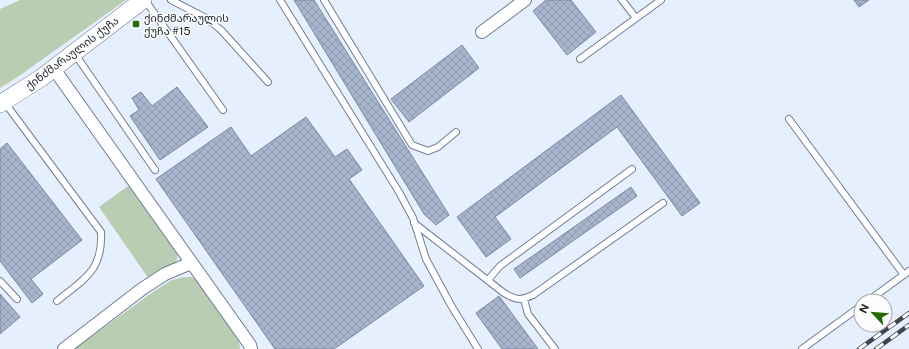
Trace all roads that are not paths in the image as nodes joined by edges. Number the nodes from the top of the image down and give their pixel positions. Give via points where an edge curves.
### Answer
1 (144, 0) edge
2 (171, 0) edge
3 (280, 0) edge
4 (324, 0) edge
5 (525, 0) edge
6 (622, 0) edge
7 (662, 0) edge
8 (636, 18) junction
9 (482, 32) dead end
10 (74, 53) junction
11 (580, 59) dead end
12 (54, 69) junction
13 (268, 82) dead end
14 (2, 103) edge
15 (223, 110) dead end
16 (790, 119) dead end
17 (456, 132) dead end
18 (632, 169) dead end
19 (155, 170) dead end
20 (663, 203) dead end
21 (414, 222) junction
22 (191, 263) junction
23 (906, 273) edge
24 (488, 280) junction
25 (0, 281) edge
26 (879, 293) edge
27 (17, 299) dead end
28 (524, 299) junction
29 (57, 301) dead end
30 (853, 312) edge
31 (64, 349) edge
32 (251, 349) edge
33 (478, 349) edge
34 (555, 349) edge
35 (802, 349) edge

1 - 10 main road, ქინძმარაულის ქუჩა
1 - 15 lane
2 - 13 lane via 214,24
3 - 21 lane via 399,192
4 - 17 lane via 412,145 428,151 438,147
5 - 9 street
6 - 8 lane
7 - 8 lane
8 - 11 lane
10 - 12 main road, ქინძმარაულის ქუჩა
10 - 19 lane
12 - 14 main road, ქინძმარაულის ქუჩა
12 - 22 street
14 - 29 lane via 101,232 99,259 94,269
16 - 23 lane
18 - 24 lane via 500,266
20 - 28 lane
21 - 24 lane
21 - 33 lane via 426,259
22 - 31 street via 165,274 142,289
22 - 32 street
23 - 26 lane
24 - 28 lane via 514,298
25 - 27 lane
28 - 34 lane via 528,314
30 - 35 lane

